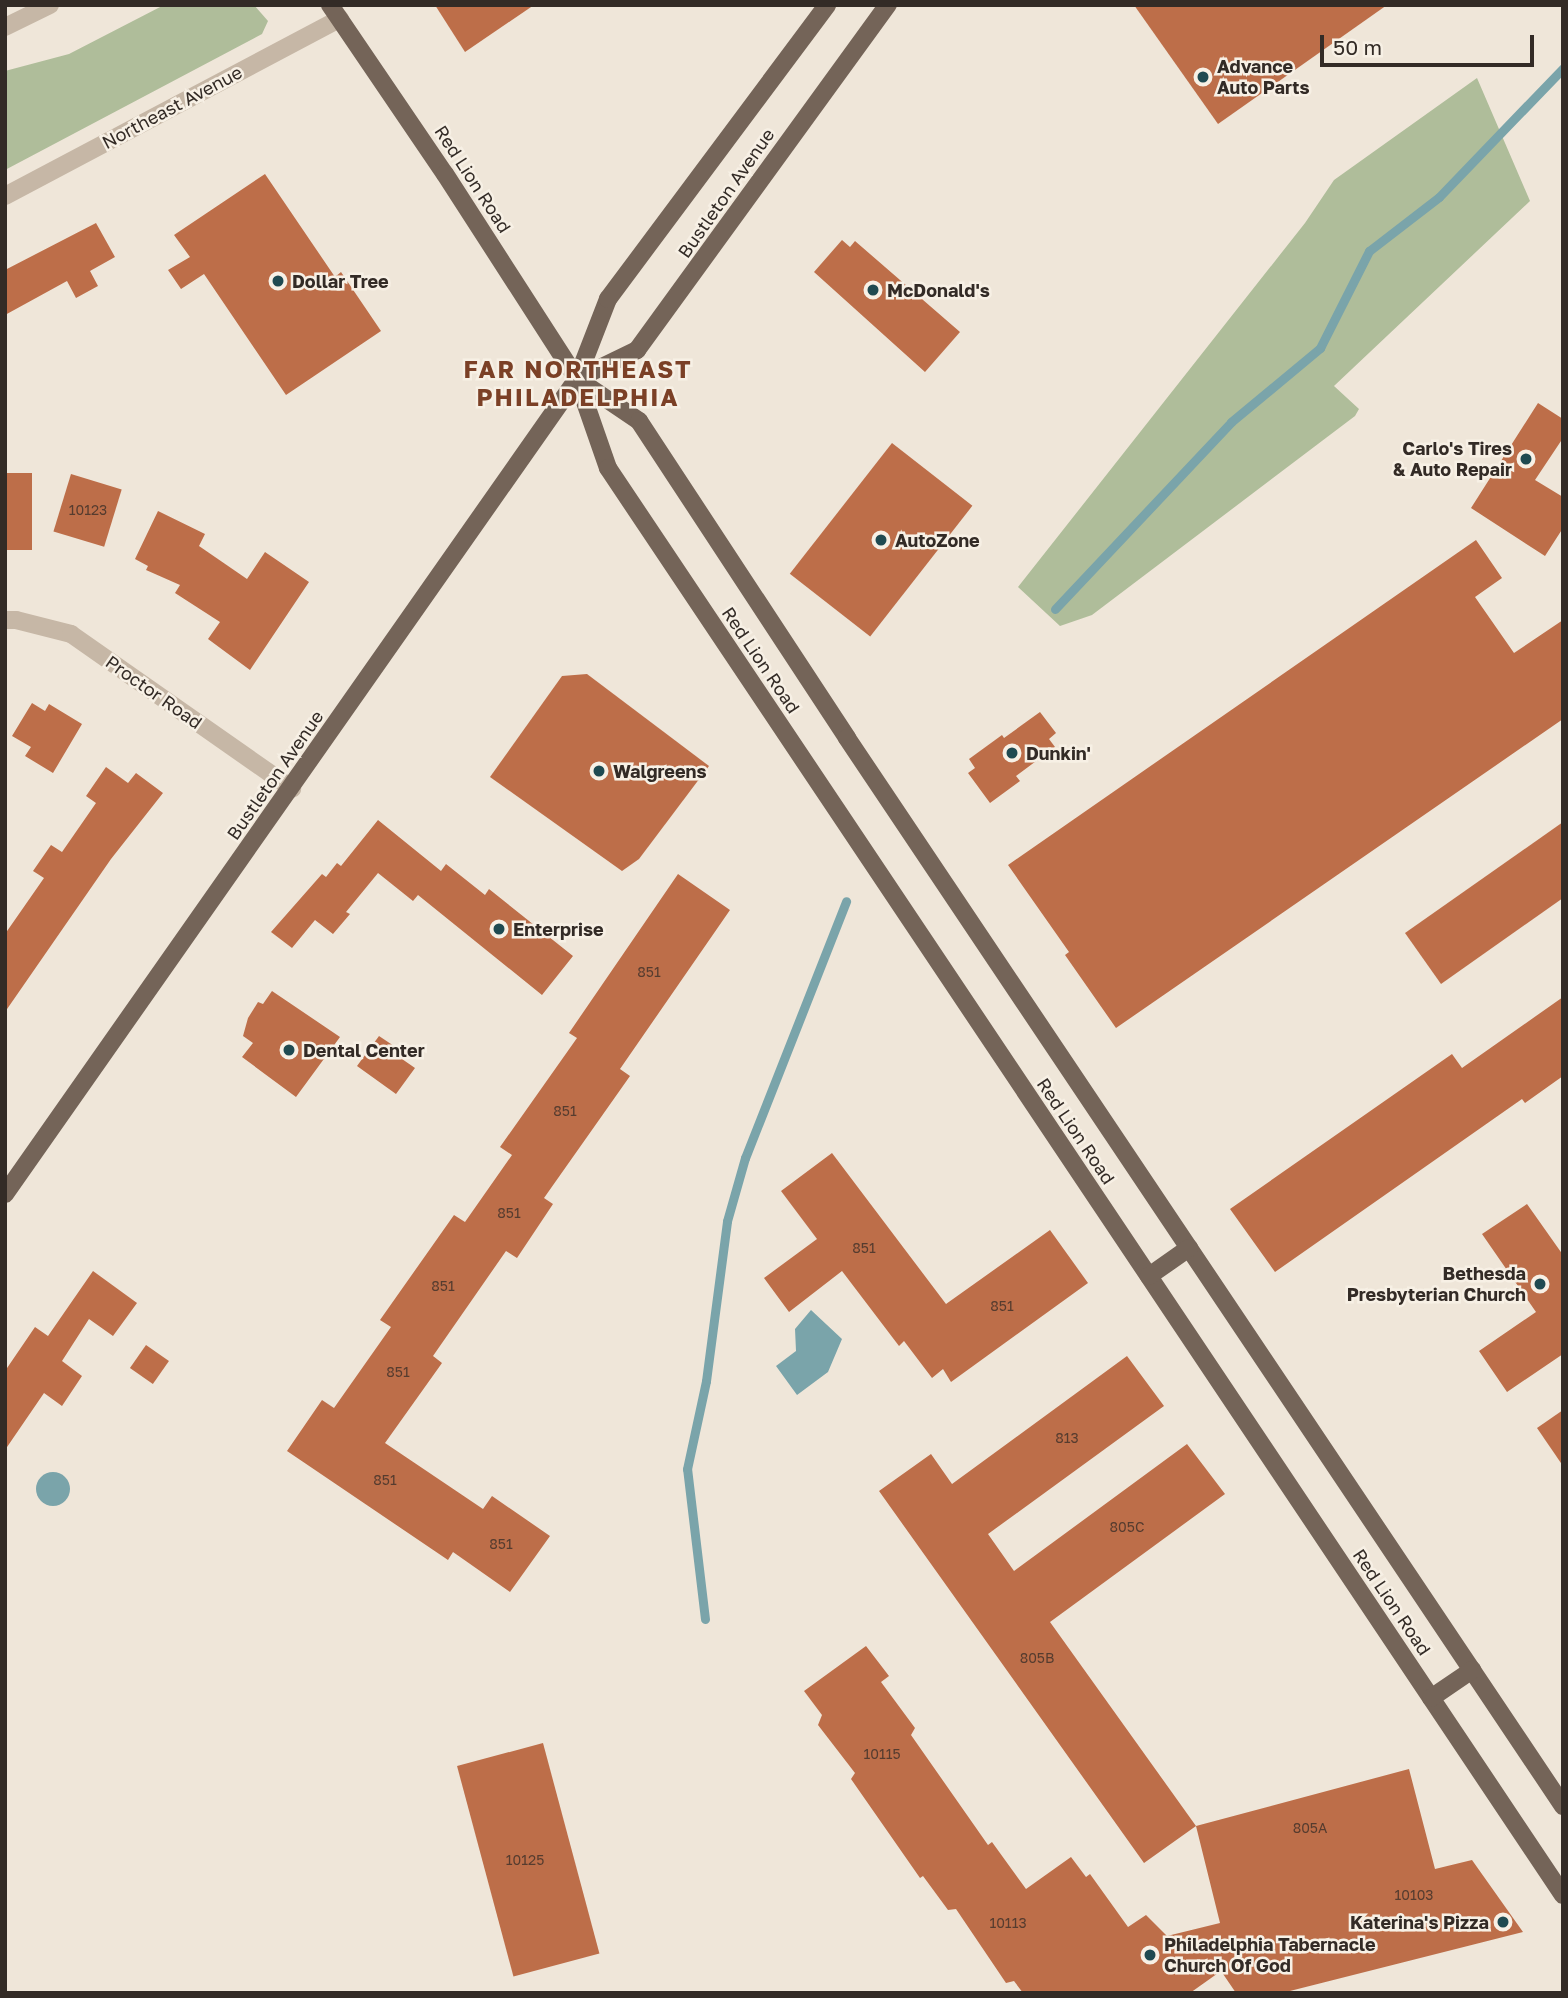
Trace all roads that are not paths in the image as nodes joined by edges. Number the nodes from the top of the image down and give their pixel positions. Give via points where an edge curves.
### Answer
1 (50, 5) edge
2 (827, 5) edge
3 (888, 5) edge
4 (335, 12) edge
5 (5, 27) edge
6 (5, 196) edge
7 (577, 379) junction
8 (5, 620) edge
9 (292, 789) junction
10 (5, 1194) edge
11 (1189, 1248) junction
12 (1149, 1276) junction
13 (1472, 1670) junction
14 (1431, 1698) junction
15 (1563, 1806) edge
16 (1563, 1895) edge

1 - 5 street
2 - 7 main road, Bustleton Avenue via 608,299
3 - 7 main road, Bustleton Avenue via 637,350
4 - 6 street, Northeast Avenue
4 - 7 main road, Red Lion Road
7 - 9 main road, Bustleton Avenue
7 - 11 main road, Red Lion Road via 639,421
7 - 12 main road, Red Lion Road via 608,468
8 - 9 street, Proctor Road via 71,634
9 - 10 main road, Bustleton Avenue
11 - 12 main road
11 - 13 main road, Red Lion Road
12 - 14 main road, Red Lion Road
13 - 14 main road
13 - 15 main road, Red Lion Road
14 - 16 main road, Red Lion Road

